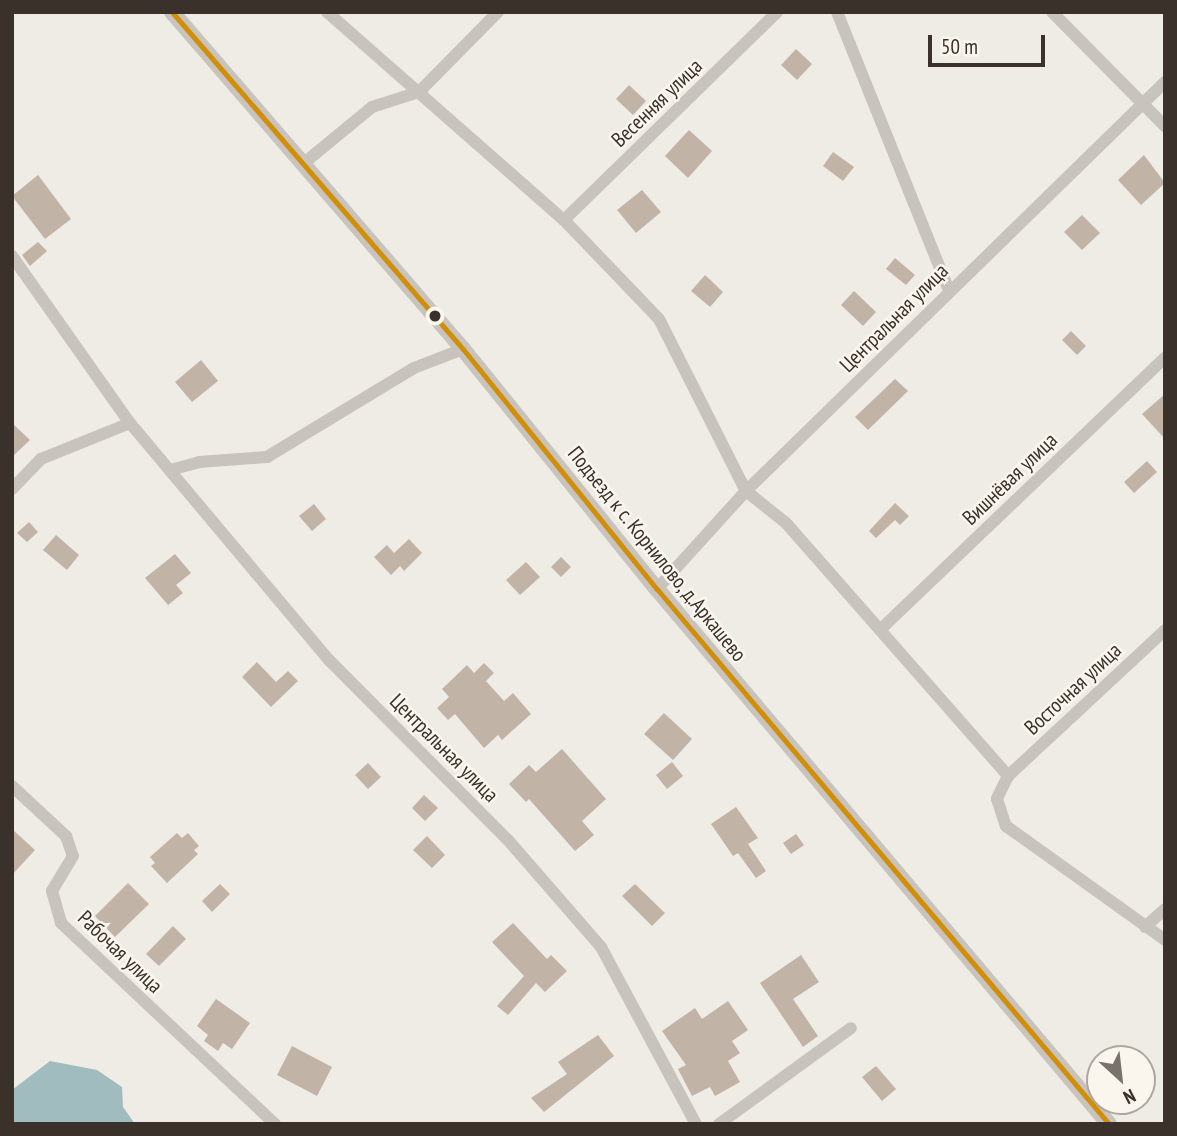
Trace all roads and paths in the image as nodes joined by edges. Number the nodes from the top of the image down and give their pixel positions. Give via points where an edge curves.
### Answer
1 (172, 12) edge
2 (327, 12) edge
3 (498, 12) edge
4 (777, 12) edge
5 (837, 12) edge
6 (1052, 12) edge
7 (1165, 82) edge
8 (419, 92) junction
9 (1142, 103) junction
10 (1165, 126) edge
11 (304, 163) junction
12 (564, 220) junction
13 (12, 256) edge
14 (949, 290) junction
15 (463, 349) junction
16 (1165, 358) edge
17 (130, 423) junction
18 (170, 470) junction
19 (12, 489) edge
20 (747, 491) junction
21 (657, 589) junction
22 (882, 628) junction
23 (1165, 630) edge
24 (1008, 776) junction
25 (12, 786) edge
26 (1165, 909) edge
27 (1145, 927) junction
28 (1165, 940) edge
29 (851, 1028) dead end
30 (275, 1124) edge
31 (696, 1124) edge
32 (719, 1124) edge
33 (1109, 1124) edge

1 - 11 street, Подъезд к с. Корнилово, д.Аркашево
2 - 8 street
3 - 8 street
4 - 12 street, Весенняя улица
5 - 14 street
6 - 9 street
7 - 9 street, Центральная улица
8 - 11 street via 372,107
8 - 12 street
9 - 10 street
9 - 14 street, Центральная улица
11 - 15 street, Подъезд к с. Корнилово, д.Аркашево
12 - 20 street via 659,319
13 - 17 street, Центральная улица
14 - 20 street, Центральная улица
15 - 18 street via 414,368 267,457 199,461
15 - 21 street, Подъезд к с. Корнилово, д.Аркашево
16 - 22 street, Вишнёвая улица
17 - 18 street, Центральная улица
17 - 19 street via 41,459
18 - 31 street, Центральная улица via 330,661 508,840 601,947
20 - 21 street, Центральная улица
20 - 22 street via 786,523
21 - 33 street, Подъезд к с. Корнилово, д.Аркашево
22 - 24 street
23 - 24 street, Восточная улица
24 - 27 street via 998,799 1006,826
25 - 30 street, Рабочая улица via 66,836 73,856 52,891 61,923
26 - 27 street
27 - 28 street
29 - 32 street

